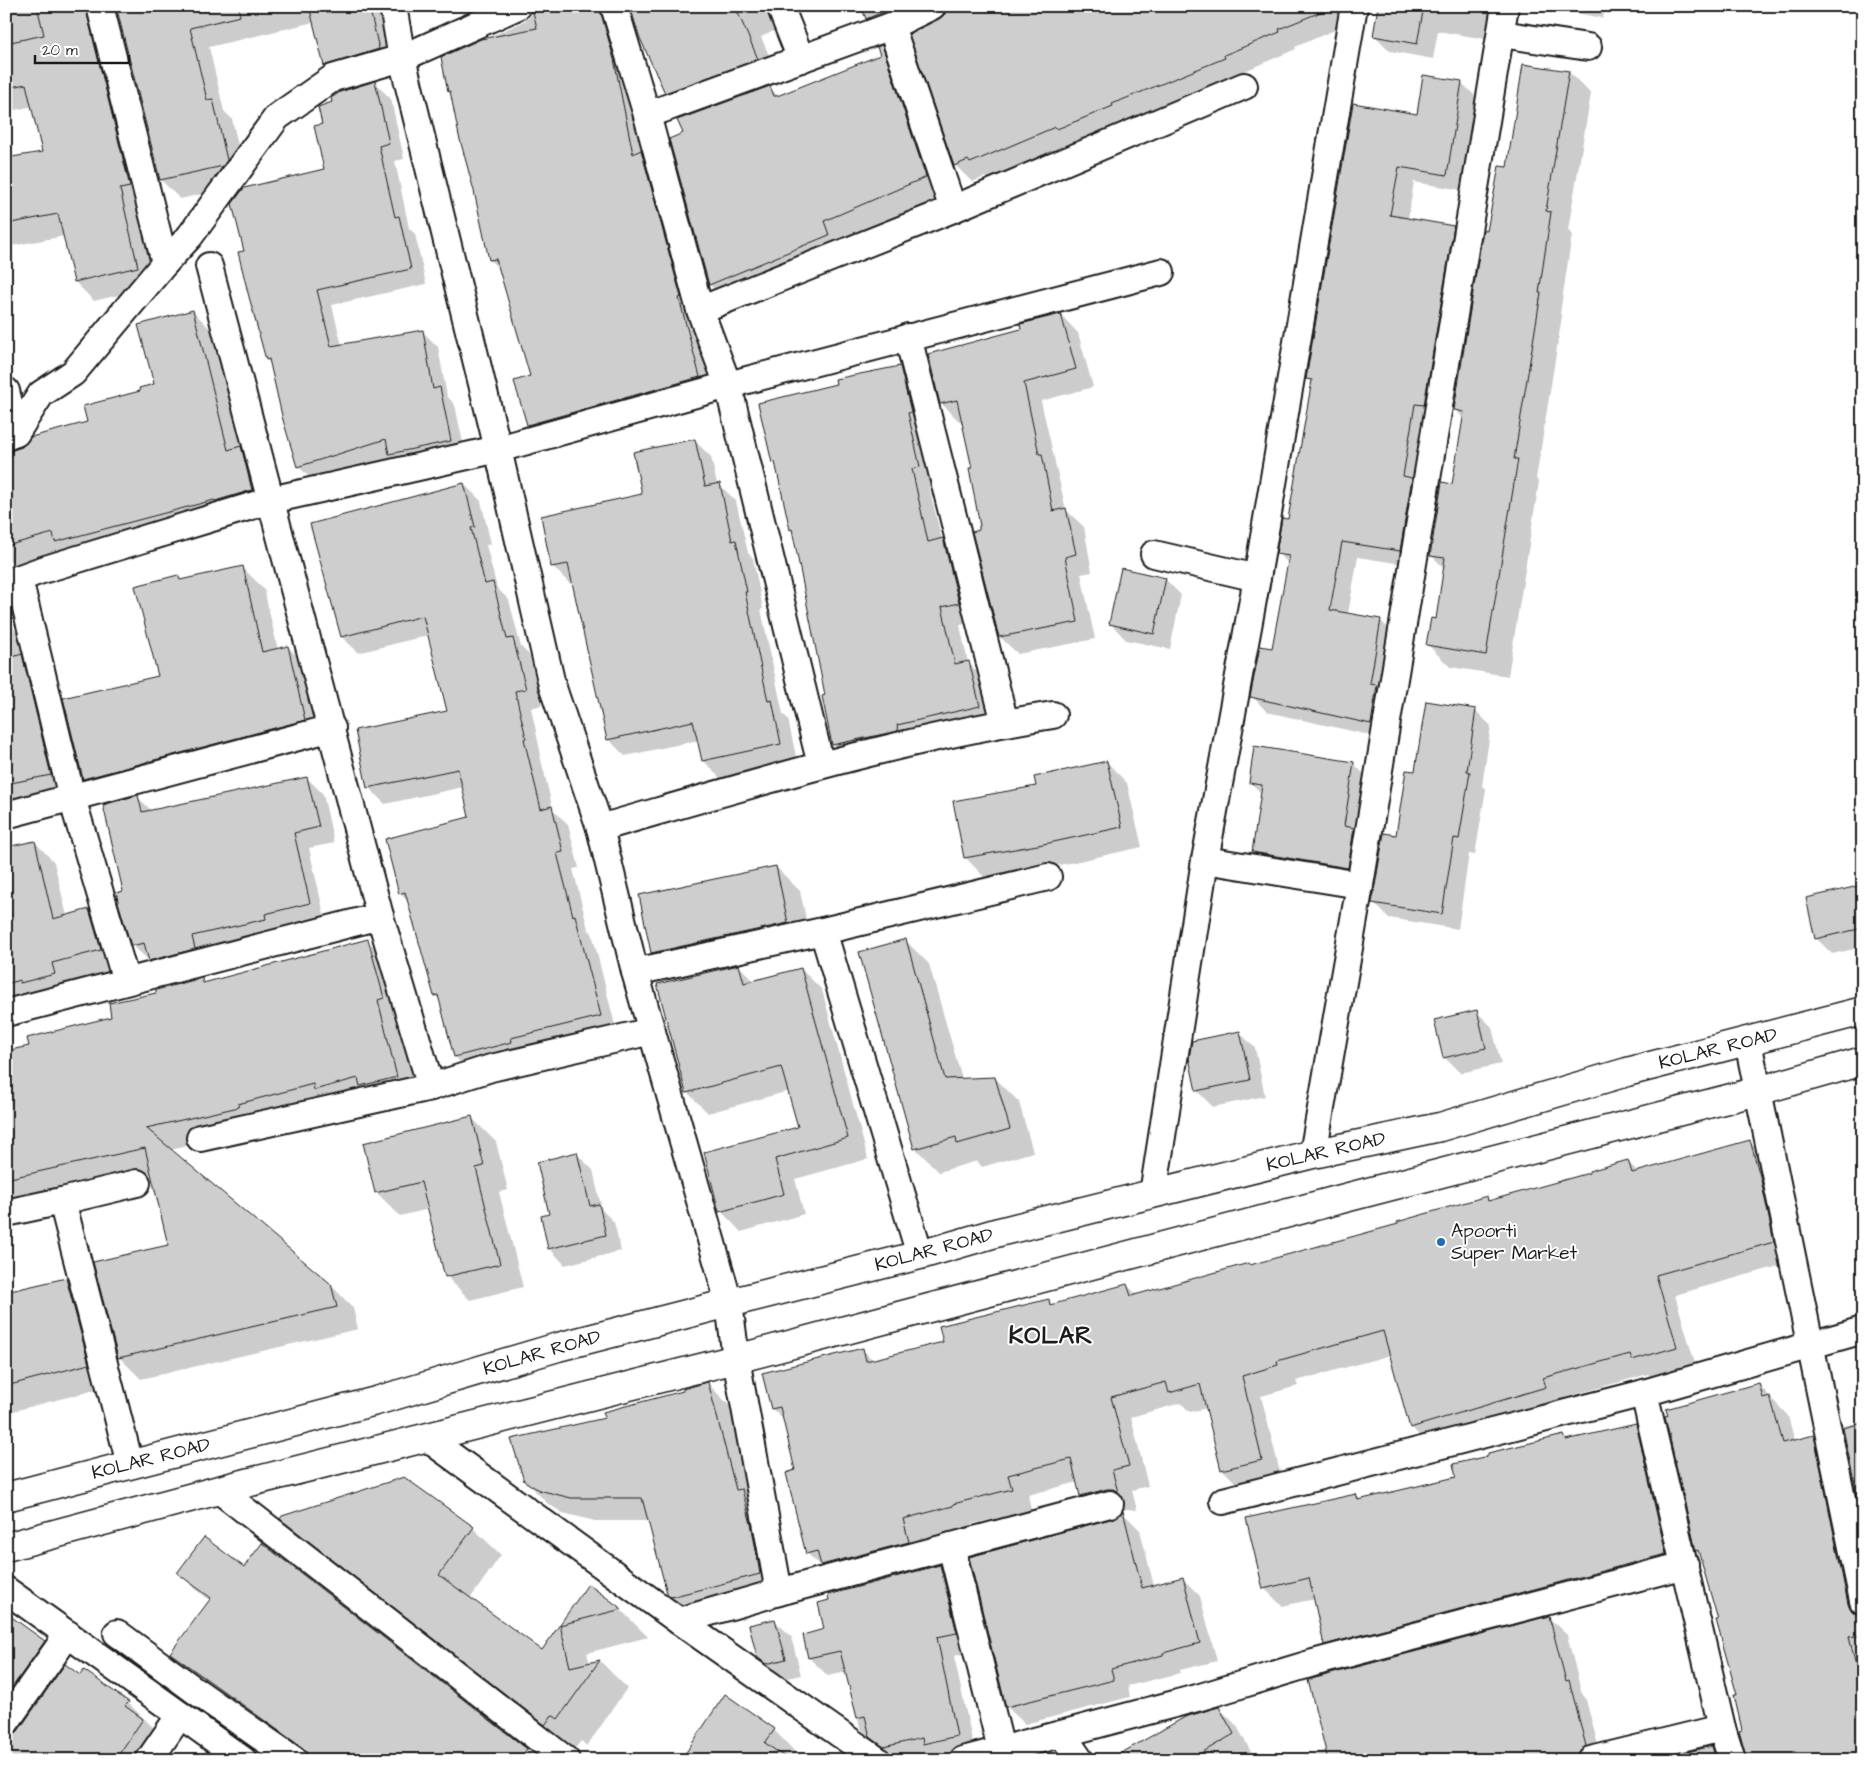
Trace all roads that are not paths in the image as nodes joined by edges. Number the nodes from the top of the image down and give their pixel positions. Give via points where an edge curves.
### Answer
1 (100, 6) edge
2 (393, 6) edge
3 (518, 6) edge
4 (614, 6) edge
5 (780, 6) edge
6 (932, 6) edge
7 (1354, 6) edge
8 (1505, 6) edge
9 (891, 26) junction
10 (1501, 34) junction
11 (1588, 47) dead end
12 (402, 58) junction
13 (801, 59) junction
14 (1244, 86) dead end
15 (647, 115) junction
16 (953, 209) junction
17 (165, 262) junction
18 (209, 266) dead end
19 (1161, 272) dead end
20 (700, 310) junction
21 (908, 337) junction
22 (728, 385) junction
23 (6, 391) edge
24 (11, 435) edge
25 (498, 449) junction
26 (271, 500) junction
27 (1154, 554) dead end
28 (1258, 578) junction
29 (13, 581) edge
30 (1053, 715) dead end
31 (1005, 723) junction
32 (332, 728) junction
33 (821, 765) junction
34 (72, 798) junction
35 (6, 815) edge
36 (600, 828) junction
37 (1205, 860) junction
38 (1048, 877) dead end
39 (1360, 885) junction
40 (380, 916) junction
41 (823, 931) junction
42 (635, 972) junction
43 (126, 981) junction
44 (1863, 1011) edge
45 (6, 1013) edge
46 (652, 1031) junction
47 (1748, 1042) junction
48 (1863, 1061) edge
49 (431, 1087) junction
50 (1758, 1090) junction
51 (200, 1138) dead end
52 (1313, 1154) junction
53 (137, 1183) dead end
54 (1153, 1194) junction
55 (62, 1201) junction
56 (6, 1213) edge
57 (920, 1254) junction
58 (729, 1302) junction
59 (1863, 1330) edge
60 (1810, 1345) junction
61 (736, 1359) junction
62 (1644, 1393) junction
63 (427, 1438) junction
64 (130, 1464) junction
65 (219, 1490) junction
66 (6, 1497) edge
67 (1223, 1501) dead end
68 (1110, 1504) dead end
69 (951, 1546) junction
70 (6, 1547) edge
71 (1685, 1565) junction
72 (6, 1590) edge
73 (779, 1592) junction
74 (1863, 1601) edge
75 (679, 1621) junction
76 (117, 1633) dead end
77 (68, 1634) junction
78 (180, 1715) junction
79 (6, 1722) edge
80 (1722, 1728) junction
81 (1062, 1734) junction
82 (1001, 1749) junction
83 (550, 1755) edge
84 (149, 1760) edge
85 (243, 1760) edge
86 (294, 1760) edge
87 (876, 1760) edge
88 (963, 1760) edge
89 (1080, 1760) edge
90 (1591, 1760) edge
91 (1732, 1760) edge

1 - 17 street
2 - 12 street
3 - 12 street
4 - 15 street
5 - 13 street
6 - 9 street
7 - 28 street
8 - 10 street
9 - 13 street
9 - 16 street
10 - 11 street
10 - 39 street
12 - 17 street via 333,78 277,117 190,236
12 - 25 street
13 - 15 street
14 - 16 street
15 - 20 street
16 - 20 street
17 - 24 street via 73,373 41,394
18 - 26 street
19 - 21 street
20 - 22 street
21 - 22 street
21 - 31 street
22 - 25 street
22 - 33 street
23 - 24 street
25 - 26 street
25 - 36 street via 552,684
26 - 29 street
26 - 32 street
27 - 28 street
28 - 37 street
29 - 34 street
30 - 31 street
31 - 33 street
32 - 34 street
32 - 40 street
33 - 36 street
34 - 35 street
34 - 43 street
36 - 42 street
37 - 39 street
37 - 54 street
38 - 41 street
39 - 52 street
40 - 43 street
40 - 49 street
41 - 42 street
41 - 57 street
42 - 46 street
43 - 45 street
44 - 47 main road, KOLAR ROAD
46 - 49 street via 491,1068
46 - 58 street
47 - 50 street
47 - 52 main road, KOLAR ROAD via 1627,1072 1440,1127
48 - 50 main road
49 - 51 street
50 - 60 street
50 - 61 main road
52 - 54 main road, KOLAR ROAD
53 - 55 street
54 - 57 main road, KOLAR ROAD
55 - 56 street
55 - 64 street
57 - 58 main road, KOLAR ROAD
58 - 61 street
58 - 64 main road, KOLAR ROAD via 558,1347 376,1401
59 - 60 street
60 - 62 street
60 - 74 street
61 - 63 main road
61 - 73 street
62 - 67 street
62 - 71 street
63 - 65 main road
63 - 75 street
64 - 66 main road, KOLAR ROAD
65 - 70 main road
65 - 83 street
68 - 69 street
69 - 73 street
69 - 82 street
71 - 80 street
71 - 81 street via 1313,1663
72 - 77 street
73 - 75 street
75 - 87 street
76 - 86 street
77 - 78 street
77 - 79 street
78 - 84 street
78 - 85 street
80 - 90 street
80 - 91 street
81 - 82 street
81 - 89 street
82 - 88 street

